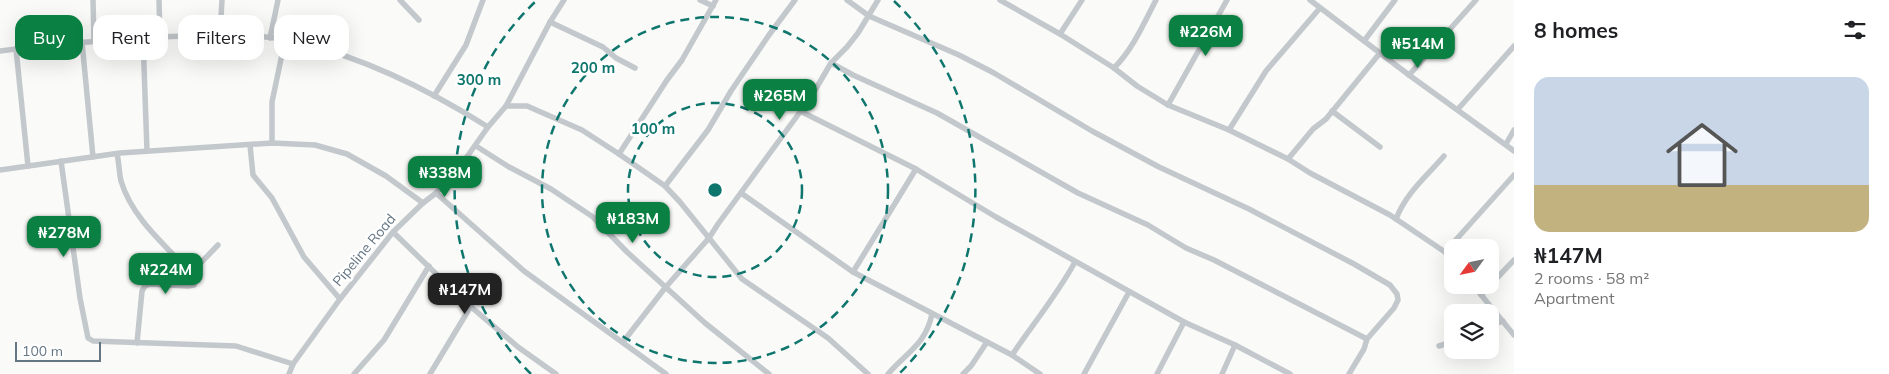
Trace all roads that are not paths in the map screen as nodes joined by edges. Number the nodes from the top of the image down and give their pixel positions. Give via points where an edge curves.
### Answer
1 (93, 0) edge
2 (159, 0) edge
3 (222, 0) edge
4 (278, 0) edge
5 (400, 0) edge
6 (483, 0) edge
7 (564, 0) edge
8 (700, 0) edge
9 (795, 0) edge
10 (847, 0) edge
11 (878, 0) edge
12 (1082, 0) edge
13 (1156, 0) edge
14 (1227, 0) edge
15 (1310, 0) edge
16 (1395, 0) edge
17 (1476, 0) edge
18 (1004, 1) edge
19 (714, 3) edge
20 (1319, 4) edge
21 (93, 15) edge
22 (159, 15) edge
23 (221, 15) edge
24 (869, 16) junction
25 (419, 20) dead end
26 (550, 22) junction
27 (1060, 34) junction
28 (264, 38) edge
29 (270, 38) junction
30 (274, 39) edge
31 (1364, 41) junction
32 (1514, 46) edge
33 (15, 49) edge
34 (0, 51) edge
35 (83, 52) edge
36 (1380, 53) junction
37 (349, 59) edge
38 (17, 60) edge
39 (144, 60) edge
40 (281, 60) edge
41 (831, 63) junction
42 (635, 68) dead end
43 (1114, 68) junction
44 (1409, 75) junction
45 (434, 96) junction
46 (1168, 105) junction
47 (506, 106) junction
48 (1458, 109) junction
49 (800, 111) junction
50 (1332, 111) junction
51 (488, 127) junction
52 (1229, 130) junction
53 (1514, 130) edge
54 (272, 143) junction
55 (1506, 144) junction
56 (250, 145) junction
57 (476, 146) junction
58 (1380, 147) dead end
59 (147, 151) junction
60 (1514, 151) edge
61 (117, 154) junction
62 (620, 154) junction
63 (1444, 156) dead end
64 (93, 157) junction
65 (1288, 159) junction
66 (61, 161) junction
67 (28, 166) junction
68 (916, 169) junction
69 (0, 170) edge
70 (1514, 175) edge
71 (665, 186) junction
72 (436, 193) junction
73 (741, 193) junction
74 (423, 203) junction
75 (1396, 219) junction
76 (394, 232) junction
77 (709, 238) junction
78 (1457, 239) edge
79 (218, 245) dead end
80 (1444, 251) edge
81 (1514, 260) edge
82 (1075, 262) junction
83 (429, 266) junction
84 (853, 272) junction
85 (191, 273) junction
86 (665, 288) junction
87 (1129, 292) junction
88 (1482, 295) joint
89 (340, 299) junction
90 (471, 306) junction
91 (932, 314) junction
92 (1503, 321) junction
93 (1184, 322) junction
94 (1499, 323) edge
95 (1514, 335) edge
96 (1367, 339) junction
97 (623, 342) junction
98 (987, 342) junction
99 (137, 343) junction
100 (1444, 344) edge
101 (1235, 345) junction
102 (1439, 346) dead end
103 (1012, 355) junction
104 (293, 364) junction
105 (289, 374) edge
106 (354, 374) edge
107 (430, 374) edge
108 (556, 374) edge
109 (666, 374) edge
110 (769, 374) edge
111 (868, 374) edge
112 (888, 374) edge
113 (963, 374) edge
114 (1040, 374) edge
115 (1084, 374) edge
116 (1157, 374) edge
117 (1222, 374) edge
118 (1290, 374) edge
119 (1349, 374) edge

1 - 21 street
2 - 22 street
3 - 23 street
4 - 29 street
5 - 25 street
6 - 45 street via 466,45
7 - 26 street, Pipeline Road
8 - 19 street
9 - 71 street via 731,91 708,130
10 - 24 street
11 - 24 street
12 - 27 street
13 - 43 street via 1130,48
14 - 46 street
15 - 20 street
16 - 31 street
17 - 44 street
18 - 27 street
19 - 62 street via 682,60
20 - 31 street
20 - 52 street via 1266,71
24 - 41 street via 848,47
24 - 96 street via 994,73 1092,131 1249,209 1390,286 1398,300
26 - 42 street via 603,47
26 - 47 street, Pipeline Road
27 - 43 street
28 - 29 street
29 - 30 street
31 - 36 street
32 - 48 street
33 - 34 street
35 - 64 street
36 - 44 street
36 - 50 street
37 - 45 street
38 - 67 street
39 - 59 street
40 - 54 street via 272,102
41 - 49 street
41 - 96 street via 937,113 1078,193 1148,225 1186,248
43 - 46 street
44 - 48 street
45 - 51 street
46 - 52 street
47 - 51 street, Pipeline Road
47 - 62 street via 527,106 582,130
48 - 55 street
49 - 68 street
49 - 73 street
50 - 58 street
50 - 65 street
51 - 57 street, Pipeline Road
52 - 65 street
53 - 55 street
54 - 56 street
54 - 74 street via 315,145 347,154 386,176
55 - 60 street
56 - 59 street
56 - 89 street via 253,175 272,198 304,257
57 - 72 street, Pipeline Road
57 - 86 street via 551,189 593,218
59 - 61 street
61 - 64 street
61 - 85 street via 121,180 130,203
62 - 71 street
63 - 75 street via 1411,191
64 - 66 street
65 - 75 street
66 - 67 street
66 - 99 street via 88,338
67 - 69 street
68 - 82 street
68 - 84 street
70 - 78 street
71 - 77 street
72 - 74 street, Pipeline Road
72 - 97 street via 524,271
73 - 77 street
73 - 84 street
74 - 76 street, Pipeline Road
75 - 80 street
76 - 83 street
76 - 89 street, Pipeline Road
77 - 86 street
77 - 111 street via 742,279 828,338
79 - 85 street
81 - 88 street
82 - 87 street
82 - 103 street
83 - 90 street
83 - 106 street via 384,340
84 - 91 street
85 - 99 street via 196,282 194,285 150,284 142,291
86 - 97 street
86 - 110 street
87 - 93 street
87 - 115 street
88 - 92 street
89 - 104 street, Pipeline Road
90 - 107 street
90 - 108 street via 518,347
91 - 98 street
91 - 112 street via 923,339
92 - 94 street
92 - 95 street
93 - 101 street
93 - 116 street
96 - 119 street
97 - 109 street
98 - 103 street
98 - 113 street
99 - 104 street via 236,346
100 - 102 street
101 - 117 street
101 - 118 street
103 - 114 street
104 - 105 street, Pipeline Road

